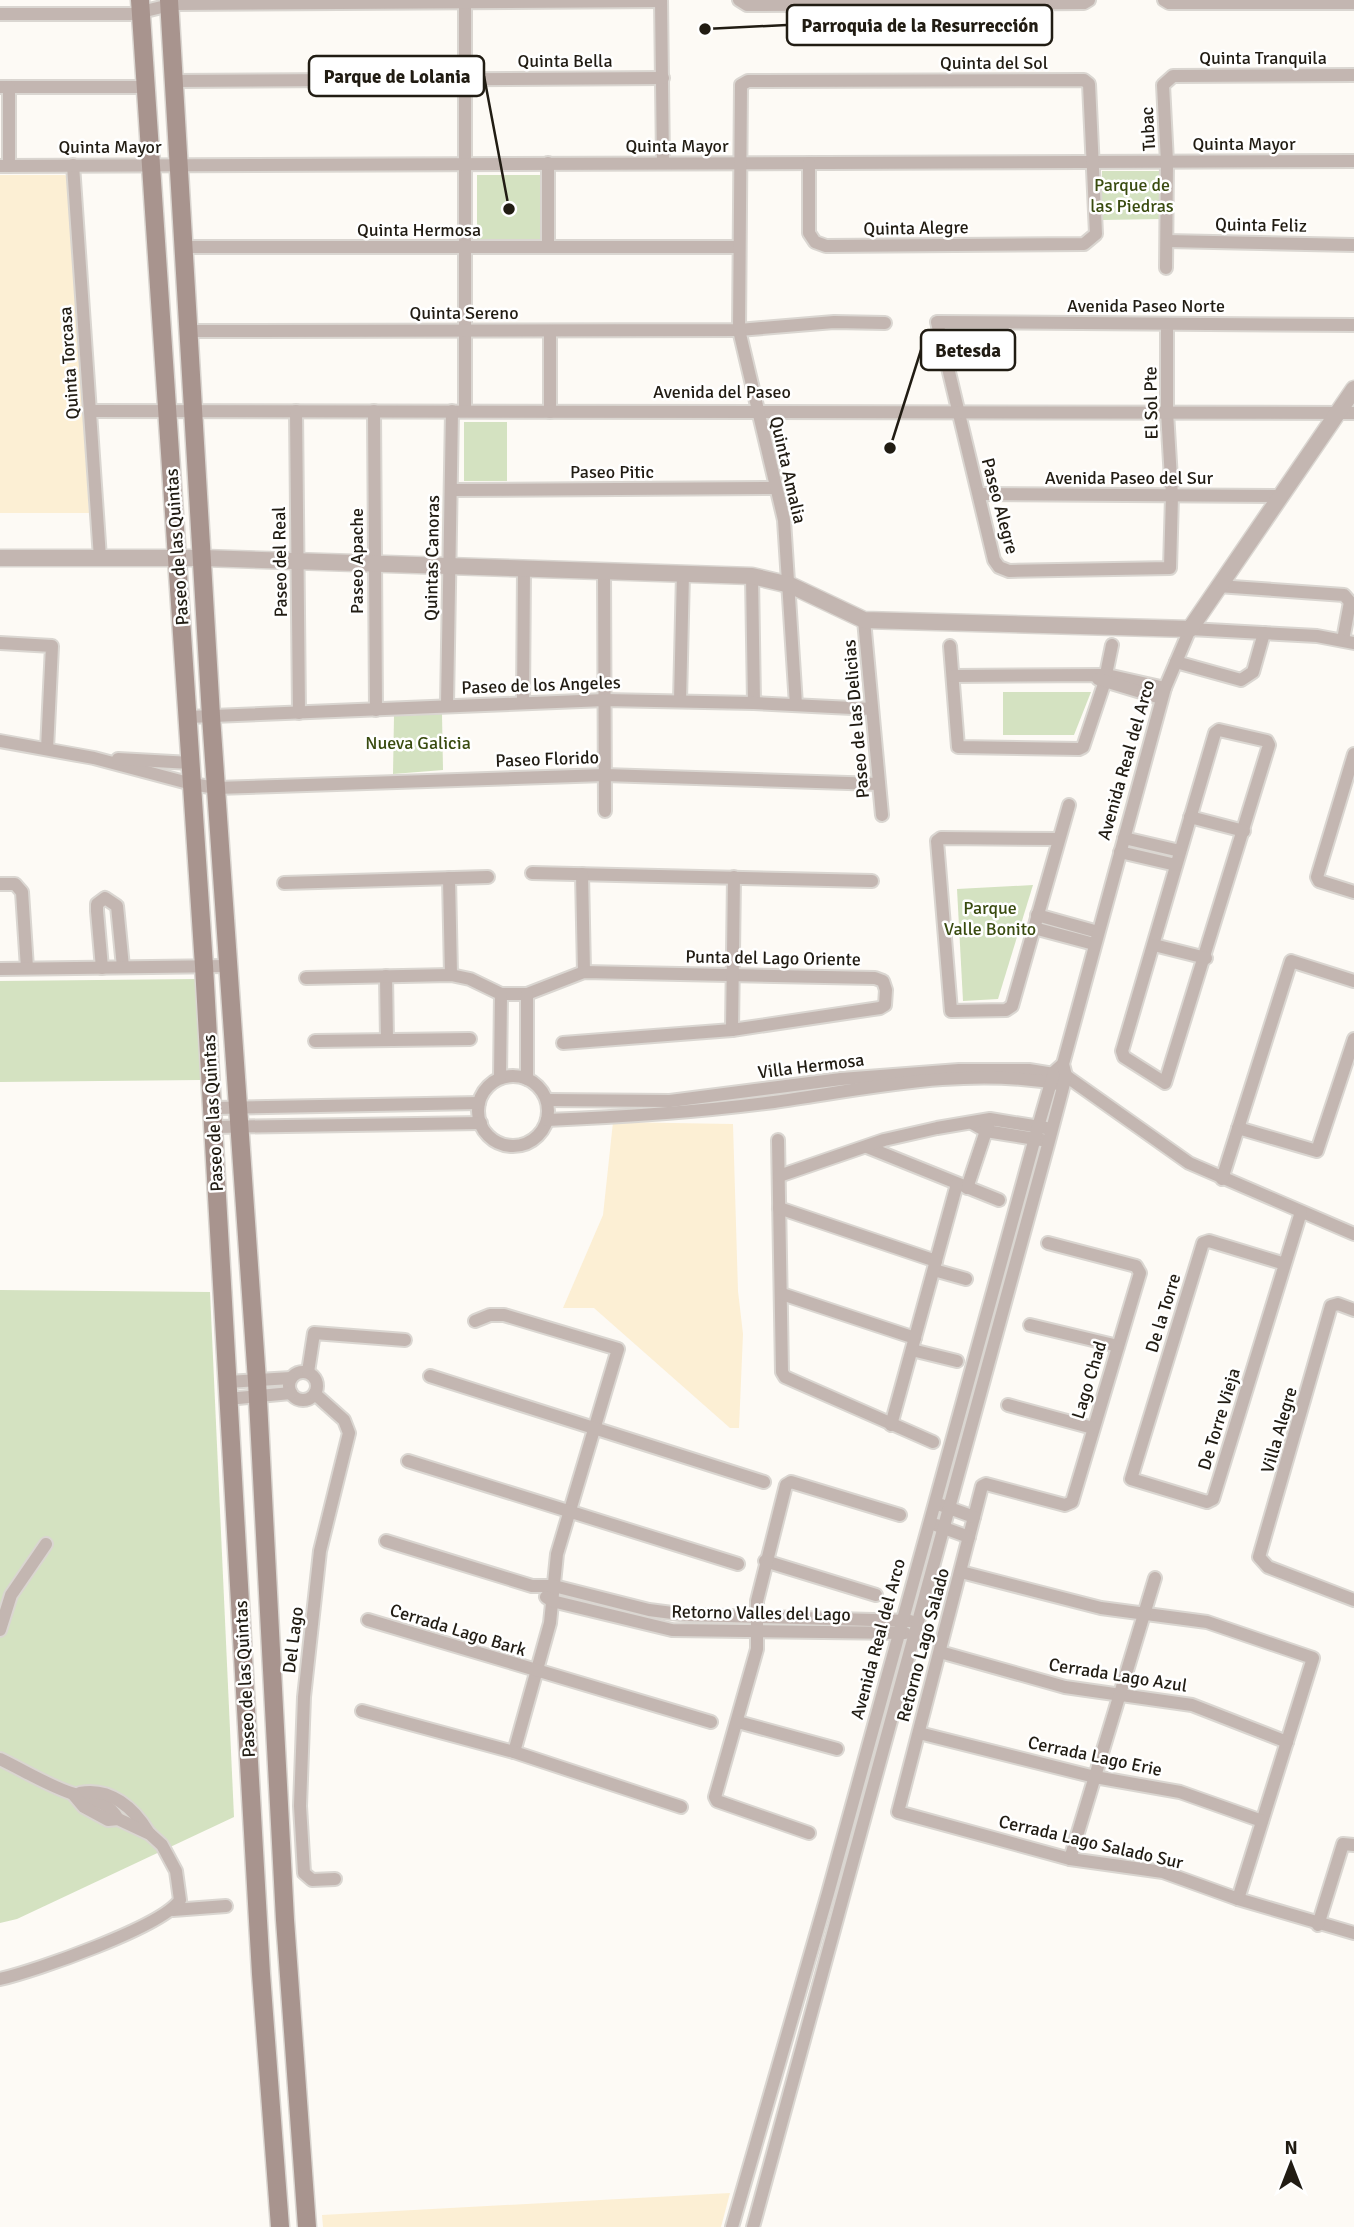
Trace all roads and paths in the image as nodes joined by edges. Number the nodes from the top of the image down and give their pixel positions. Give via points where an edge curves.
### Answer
1 (661, 0) edge
2 (170, 2) edge
3 (466, 2) edge
4 (743, 2) edge
5 (1087, 2) edge
6 (1167, 2) edge
7 (1254, 2) edge
8 (1354, 4) edge
9 (140, 6) edge
10 (0, 13) edge
11 (1354, 75) edge
12 (1173, 76) joint
13 (663, 78) junction
14 (466, 79) junction
15 (174, 81) junction
16 (748, 81) joint
17 (4, 87) edge
18 (146, 87) junction
19 (1354, 161) edge
20 (1094, 162) junction
21 (1167, 162) junction
22 (548, 163) junction
23 (663, 163) junction
24 (740, 163) junction
25 (809, 163) junction
26 (179, 164) junction
27 (466, 164) junction
28 (73, 165) junction
29 (151, 165) junction
30 (4, 166) edge
31 (1096, 234) joint
32 (1167, 241) junction
33 (1354, 245) edge
34 (184, 247) junction
35 (466, 247) junction
36 (548, 247) junction
37 (738, 247) junction
38 (1166, 268) dead end
39 (937, 322) joint
40 (885, 323) dead end
41 (1167, 324) junction
42 (1354, 325) edge
43 (739, 330) junction
44 (189, 331) junction
45 (466, 331) junction
46 (550, 331) junction
47 (1354, 389) edge
48 (90, 411) junction
49 (168, 411) junction
50 (194, 411) junction
51 (296, 411) junction
52 (374, 411) junction
53 (452, 411) junction
54 (466, 411) junction
55 (550, 412) junction
56 (756, 412) junction
57 (958, 412) junction
58 (1167, 412) junction
59 (1337, 413) junction
60 (1354, 413) edge
61 (774, 488) junction
62 (451, 490) junction
63 (979, 494) junction
64 (1172, 496) junction
65 (1280, 496) junction
66 (0, 558) edge
67 (100, 558) junction
68 (178, 558) junction
69 (203, 558) junction
70 (298, 562) junction
71 (375, 564) junction
72 (1172, 565) joint
73 (449, 567) junction
74 (524, 569) junction
75 (604, 571) junction
76 (682, 573) junction
77 (752, 576) junction
78 (790, 585) junction
79 (1218, 586) junction
80 (864, 620) junction
81 (1190, 629) junction
82 (1264, 634) junction
83 (1348, 642) edge
84 (0, 643) edge
85 (1112, 645) dead end
86 (950, 646) dead end
87 (1176, 662) junction
88 (953, 676) junction
89 (1102, 678) junction
90 (1163, 693) junction
91 (605, 700) junction
92 (680, 701) junction
93 (523, 702) junction
94 (754, 703) junction
95 (447, 705) junction
96 (796, 705) junction
97 (872, 709) junction
98 (376, 710) junction
99 (299, 713) junction
100 (211, 716) junction
101 (188, 717) junction
102 (0, 741) edge
103 (47, 749) junction
104 (1354, 754) edge
105 (94, 758) junction
106 (191, 762) junction
107 (605, 775) junction
108 (192, 784) junction
109 (879, 784) junction
110 (216, 788) junction
111 (1069, 805) dead end
112 (605, 811) dead end
113 (882, 815) dead end
114 (1190, 817) junction
115 (1244, 831) junction
116 (1124, 838) junction
117 (1059, 839) junction
118 (1180, 851) junction
119 (1120, 852) junction
120 (1176, 865) junction
121 (532, 873) dead end
122 (582, 874) junction
123 (488, 877) dead end
124 (734, 877) junction
125 (449, 878) junction
126 (872, 881) dead end
127 (284, 883) dead end
128 (0, 884) edge
129 (1354, 892) edge
130 (1035, 922) junction
131 (1096, 938) junction
132 (1154, 945) junction
133 (1206, 958) junction
134 (0, 960) edge
135 (228, 966) junction
136 (123, 967) junction
137 (204, 967) junction
138 (27, 968) junction
139 (102, 968) junction
140 (0, 969) edge
141 (583, 972) junction
142 (451, 975) junction
143 (733, 975) junction
144 (386, 976) junction
145 (306, 978) dead end
146 (1354, 981) edge
147 (501, 993) junction
148 (527, 994) junction
149 (732, 1030) junction
150 (470, 1039) dead end
151 (1354, 1039) edge
152 (387, 1040) junction
153 (316, 1041) dead end
154 (563, 1043) dead end
155 (1059, 1076) junction
156 (500, 1078) junction
157 (527, 1079) junction
158 (547, 1100) junction
159 (479, 1102) junction
160 (213, 1108) junction
161 (238, 1117) junction
162 (547, 1120) junction
163 (481, 1124) junction
164 (988, 1125) junction
165 (214, 1127) junction
166 (1238, 1128) junction
167 (1036, 1133) junction
168 (1050, 1135) junction
169 (778, 1140) dead end
170 (867, 1147) junction
171 (779, 1177) junction
172 (1222, 1178) junction
173 (962, 1186) junction
174 (999, 1200) dead end
175 (779, 1208) junction
176 (1301, 1212) junction
177 (1354, 1234) edge
178 (1048, 1243) dead end
179 (1285, 1264) junction
180 (935, 1266) junction
181 (966, 1279) dead end
182 (782, 1294) junction
183 (1000, 1296) junction
184 (1354, 1310) edge
185 (475, 1321) dead end
186 (1030, 1325) dead end
187 (405, 1340) dead end
188 (914, 1344) junction
189 (1118, 1346) junction
190 (957, 1361) dead end
191 (308, 1372) junction
192 (430, 1376) dead end
193 (291, 1378) junction
194 (257, 1388) junction
195 (228, 1391) junction
196 (290, 1393) junction
197 (315, 1394) junction
198 (1008, 1405) dead end
199 (891, 1425) junction
200 (1093, 1428) junction
201 (594, 1429) junction
202 (933, 1442) dead end
203 (408, 1461) dead end
204 (1131, 1476) joint
205 (764, 1482) dead end
206 (982, 1486) joint
207 (934, 1503) junction
208 (948, 1508) junction
209 (571, 1510) junction
210 (900, 1515) dead end
211 (974, 1517) junction
212 (929, 1522) junction
213 (943, 1527) junction
214 (969, 1537) junction
215 (386, 1541) dead end
216 (46, 1544) dead end
217 (765, 1561) junction
218 (738, 1564) dead end
219 (961, 1572) junction
220 (1155, 1578) dead end
221 (532, 1586) junction
222 (554, 1586) junction
223 (876, 1595) dead end
224 (1354, 1600) edge
225 (552, 1601) junction
226 (1144, 1615) junction
227 (368, 1620) dead end
228 (758, 1625) junction
229 (901, 1627) junction
230 (916, 1627) junction
231 (0, 1630) edge
232 (940, 1652) junction
233 (538, 1673) junction
234 (1119, 1696) junction
235 (362, 1711) dead end
236 (711, 1722) dead end
237 (738, 1722) junction
238 (919, 1733) junction
239 (1287, 1742) junction
240 (837, 1749) dead end
241 (514, 1752) junction
242 (0, 1759) edge
243 (1095, 1777) junction
244 (73, 1794) junction
245 (681, 1807) dead end
246 (899, 1813) joint
247 (1262, 1821) junction
248 (809, 1833) dead end
249 (150, 1835) junction
250 (1354, 1846) edge
251 (1070, 1858) junction
252 (335, 1879) dead end
253 (828, 1893) junction
254 (843, 1897) junction
255 (1238, 1899) junction
256 (226, 1906) dead end
257 (173, 1910) junction
258 (1318, 1925) junction
259 (1354, 1933) edge
260 (0, 1979) edge
261 (265, 2039) junction
262 (292, 2039) junction
263 (761, 2127) junction
264 (780, 2133) junction
265 (280, 2227) edge
266 (307, 2227) edge
267 (732, 2227) edge
268 (753, 2227) edge

1 - 3 street
1 - 13 street
2 - 3 street
2 - 9 street
2 - 15 main road, Paseo de las Quintas
3 - 14 street
4 - 5 street
6 - 7 street
7 - 8 street
9 - 10 street
9 - 18 main road, Paseo de las Quintas
11 - 12 street, Quinta Tranquila
12 - 21 street, Tubac via 1163,85
13 - 14 street, Quinta Bella
13 - 23 street
14 - 15 street, Quinta Bella
14 - 27 street
15 - 26 main road, Paseo de las Quintas
16 - 20 street, Quinta del Sol via 1084,80 1090,89
16 - 24 street, Quinta Amalia via 741,85
17 - 18 street
17 - 30 street
18 - 29 main road, Paseo de las Quintas
19 - 21 street, Quinta Mayor
20 - 21 street, Quinta Mayor
20 - 25 street, Quinta Mayor
20 - 31 street, Quinta del Sol
21 - 32 street, Tubac
22 - 23 street, Quinta Mayor
22 - 27 street, Quinta Mayor
22 - 36 street
23 - 24 street, Quinta Mayor
24 - 25 street, Quinta Mayor
24 - 37 street, Quinta Amalia
25 - 31 street, Quinta Alegre via 809,233 815,242 826,246 1083,244
26 - 27 street, Quinta Mayor
26 - 29 street, Quinta Mayor
26 - 34 main road, Paseo de las Quintas
27 - 35 street
28 - 29 street, Quinta Mayor
28 - 30 street, Quinta Mayor
28 - 48 street, Quinta Torcasa
29 - 49 main road, Paseo de las Quintas
32 - 33 street, Quinta Feliz
32 - 38 street, Tubac
34 - 35 street, Quinta Hermosa
34 - 44 main road, Paseo de las Quintas
35 - 36 street, Quinta Hermosa
35 - 45 street
36 - 37 street, Quinta Hermosa
37 - 43 street, Quinta Amalia
39 - 41 street, Avenida Paseo Norte
39 - 57 street, Paseo Alegre
40 - 43 street
41 - 42 street, Avenida Paseo Norte
41 - 58 street, El Sol Pte
43 - 46 street, Quinta Sereno
43 - 56 street, Quinta Amalia
44 - 45 street, Quinta Sereno
44 - 50 main road, Paseo de las Quintas
45 - 46 street, Quinta Sereno
45 - 54 street
46 - 55 street
47 - 59 street, Avenida Real del Arco
48 - 49 street, Avenida del Paseo
48 - 67 street, Quinta Torcasa
49 - 50 street, Avenida del Paseo
49 - 68 main road, Paseo de las Quintas
50 - 51 street, Avenida del Paseo
50 - 69 main road, Paseo de las Quintas
51 - 52 street, Avenida del Paseo
51 - 70 street, Paseo del Real
52 - 53 street, Avenida del Paseo
52 - 71 street, Paseo Apache
53 - 54 street, Avenida del Paseo
53 - 62 street, Quintas Canoras
54 - 55 street, Avenida del Paseo
55 - 56 street, Avenida del Paseo
56 - 57 street, Avenida del Paseo
56 - 61 street, Quinta Amalia
57 - 58 street, Avenida del Paseo
57 - 63 street, Paseo Alegre
58 - 59 street, Avenida del Paseo
58 - 64 street, El Sol Pte
59 - 60 street, Avenida del Paseo
59 - 65 street, Avenida Real del Arco
61 - 62 street, Paseo Pitic
61 - 78 street, Quinta Amalia via 783,520
62 - 73 street, Quintas Canoras
63 - 64 street, Avenida Paseo del Sur
63 - 72 street, Paseo Alegre via 994,560 1004,570 1170,569
64 - 65 street, Avenida Paseo del Sur
64 - 72 street, El Sol Pte
65 - 79 street, Avenida Real del Arco
66 - 67 street
67 - 68 street
68 - 69 street
68 - 101 main road, Paseo de las Quintas
69 - 70 street
69 - 100 main road, Paseo de las Quintas
70 - 71 street
70 - 99 street, Paseo del Real
71 - 73 street
71 - 98 street, Paseo Apache
73 - 74 street
73 - 95 street, Quintas Canoras
74 - 75 street
74 - 93 street
75 - 76 street
75 - 91 street
76 - 77 street
76 - 92 street
77 - 78 street
77 - 94 street
78 - 80 street
78 - 96 street, Quinta Amalia
79 - 81 street, Avenida Real del Arco
79 - 83 street via 1344,595 1350,602
80 - 81 street
80 - 97 street, Paseo de las Delicias
81 - 82 street
81 - 87 street, Avenida Real del Arco
82 - 83 street
82 - 87 street via 1252,672 1241,680
84 - 103 street via 52,646
85 - 89 street
86 - 88 street
87 - 90 street, Avenida Real del Arco
88 - 89 street
88 - 89 street via 958,747 1079,749
89 - 90 street
90 - 116 street, Avenida Real del Arco
91 - 92 street, Paseo de los Angeles
91 - 93 street, Paseo de los Angeles
91 - 107 street
92 - 94 street, Paseo de los Angeles
93 - 95 street, Paseo de los Angeles
94 - 96 street, Paseo de los Angeles
95 - 98 street, Paseo de los Angeles
96 - 97 street, Paseo de los Angeles
97 - 109 street, Paseo de las Delicias
98 - 99 street, Paseo de los Angeles
99 - 100 street, Paseo de los Angeles
100 - 101 street, Paseo de los Angeles
100 - 110 main road, Paseo de las Quintas
101 - 106 main road, Paseo de las Quintas
102 - 103 street
103 - 105 street
104 - 129 street via 1317,877
105 - 106 street
105 - 108 street, Paseo Florido
106 - 108 main road, Paseo de las Quintas
107 - 109 street, Paseo Florido
107 - 110 street, Paseo Florido
107 - 112 street
108 - 110 street, Paseo Florido
108 - 137 main road, Paseo de las Quintas
109 - 113 street, Paseo de las Delicias
110 - 135 main road, Paseo de las Quintas
111 - 117 street
114 - 115 street
114 - 115 street via 1216,731 1267,741
114 - 118 street
115 - 133 street
116 - 118 street
116 - 119 street, Avenida Real del Arco
117 - 130 street
117 - 130 street via 937,841 950,1010 1010,1009
118 - 120 street
119 - 120 street
119 - 131 street, Avenida Real del Arco
120 - 132 street
121 - 122 street
122 - 124 street
122 - 141 street
123 - 125 street
124 - 126 street
124 - 143 street
125 - 127 street
125 - 142 street
128 - 138 street via 15,884 22,892
130 - 131 street
131 - 155 street, Avenida Real del Arco
132 - 133 street
132 - 133 street via 1122,1053 1164,1083
134 - 140 street
135 - 137 street
135 - 161 main road, Paseo de las Quintas
136 - 137 street
136 - 139 street
136 - 139 street via 117,906 105,898 97,904
137 - 160 main road, Paseo de las Quintas
138 - 139 street
138 - 140 street
141 - 143 street, Punta del Lago Oriente
141 - 148 street, Punta del Lago Oriente
142 - 144 street
142 - 147 street
143 - 149 street
143 - 149 street, Punta del Lago Oriente via 875,978 883,981 887,998 880,1008
144 - 145 street
144 - 152 street
146 - 166 street via 1291,961
147 - 148 street
147 - 156 street
148 - 157 street
149 - 154 street, Punta del Lago Oriente
150 - 152 street
151 - 166 street via 1317,1151
152 - 153 street
155 - 158 street, Villa Hermosa via 1002,1070 889,1074 670,1101
155 - 162 street, Villa Hermosa via 924,1082 680,1114
155 - 167 street, Avenida Real del Arco
155 - 168 street, Avenida Real del Arco
155 - 172 street via 1175,1155
156 - 157 street
156 - 159 street
157 - 158 street
158 - 162 street
159 - 161 street
159 - 163 street
160 - 161 street
160 - 165 main road, Paseo de las Quintas
161 - 163 street
161 - 165 street
161 - 194 main road, Paseo de las Quintas
162 - 163 street via 534,1139 511,1145 490,1136
164 - 167 street
164 - 170 street via 972,1123 905,1134
164 - 173 street
165 - 195 main road, Paseo de las Quintas
166 - 172 street
167 - 168 street
167 - 183 street, Avenida Real del Arco
168 - 183 street, Avenida Real del Arco
169 - 171 street
170 - 171 street
170 - 173 street
171 - 175 street
172 - 176 street
173 - 174 street
173 - 180 street
175 - 180 street
175 - 182 street
176 - 177 street
176 - 179 street
178 - 189 street, Lago Chad via 1139,1268
179 - 204 street, De la Torre via 1203,1243
179 - 204 street, De Torre Vieja via 1213,1499 1207,1502
180 - 181 street
180 - 188 street
182 - 188 street
182 - 199 street via 781,1367 785,1377
183 - 207 street, Avenida Real del Arco
183 - 208 street, Avenida Real del Arco
184 - 224 street, Villa Alegre via 1331,1306 1259,1557 1268,1567
185 - 201 street via 503,1315 617,1348
186 - 189 street
187 - 191 street via 314,1333
188 - 190 street
188 - 199 street
189 - 200 street, Lago Chad
191 - 193 street
191 - 197 street via 317,1382
192 - 201 street
193 - 194 street
193 - 196 street
194 - 195 street
194 - 196 street
194 - 262 main road, Paseo de las Quintas
195 - 261 main road, Paseo de las Quintas
196 - 197 street via 300,1400
197 - 252 street, Del Lago via 344,1420 349,1433 320,1551 300,1746 304,1873 312,1880
198 - 200 street
199 - 202 street
200 - 206 street, Lago Chad via 1070,1504 986,1483
201 - 205 street
201 - 209 street
203 - 209 street
206 - 211 street, Retorno Lago Salado
207 - 208 street
207 - 212 street, Avenida Real del Arco
208 - 211 street
208 - 213 street, Avenida Real del Arco
209 - 218 street
209 - 222 street via 557,1554
210 - 217 street via 790,1482
211 - 214 street, Retorno Lago Salado
212 - 213 street
212 - 229 street, Avenida Real del Arco
213 - 214 street
213 - 230 street, Avenida Real del Arco
214 - 219 street, Retorno Lago Salado
215 - 221 street
216 - 231 street via 10,1595
217 - 223 street
217 - 228 street via 757,1601
219 - 226 street
219 - 232 street, Retorno Lago Salado
220 - 226 street
221 - 222 street, Retorno Valles del Lago
221 - 225 street, Retorno Valles del Lago
222 - 225 street
222 - 228 street, Retorno Valles del Lago via 667,1613
225 - 228 street, Retorno Valles del Lago via 660,1628
225 - 233 street
226 - 234 street
226 - 239 street via 1207,1622 1311,1657 1314,1663
227 - 233 street, Cerrada Lago Bark
228 - 229 street, Retorno Valles del Lago
228 - 237 street
229 - 230 street, Retorno Valles del Lago
229 - 253 street, Avenida Real del Arco
230 - 254 street, Avenida Real del Arco
232 - 234 street, Cerrada Lago Azul via 1065,1687
232 - 238 street, Retorno Lago Salado
233 - 236 street, Cerrada Lago Bark
233 - 241 street
234 - 239 street, Cerrada Lago Azul via 1213,1711
234 - 243 street
235 - 241 street
237 - 240 street
237 - 248 street via 715,1799
238 - 243 street, Cerrada Lago Erie
238 - 246 street, Retorno Lago Salado
239 - 247 street
241 - 245 street
242 - 244 street
243 - 247 street, Cerrada Lago Erie via 1180,1792
243 - 251 street
244 - 249 street via 84,1807 108,1820 118,1819
244 - 249 street via 99,1790 110,1794 141,1819
246 - 251 street, Cerrada Lago Salado Sur
247 - 255 street
249 - 257 street via 171,1856 176,1871 180,1900
250 - 258 street via 1343,1844
251 - 255 street, Cerrada Lago Salado Sur via 1163,1872
253 - 254 street
253 - 263 street, Avenida Real del Arco
254 - 264 street, Avenida Real del Arco
255 - 258 street, Cerrada Lago Salado Sur
256 - 257 street
257 - 260 street via 49,1964
258 - 259 street, Cerrada Lago Salado Sur
261 - 262 main road
261 - 265 main road, Paseo de las Quintas
262 - 266 main road, Paseo de las Quintas
263 - 264 street
263 - 267 street, Avenida Real del Arco
264 - 268 street, Avenida Real del Arco

